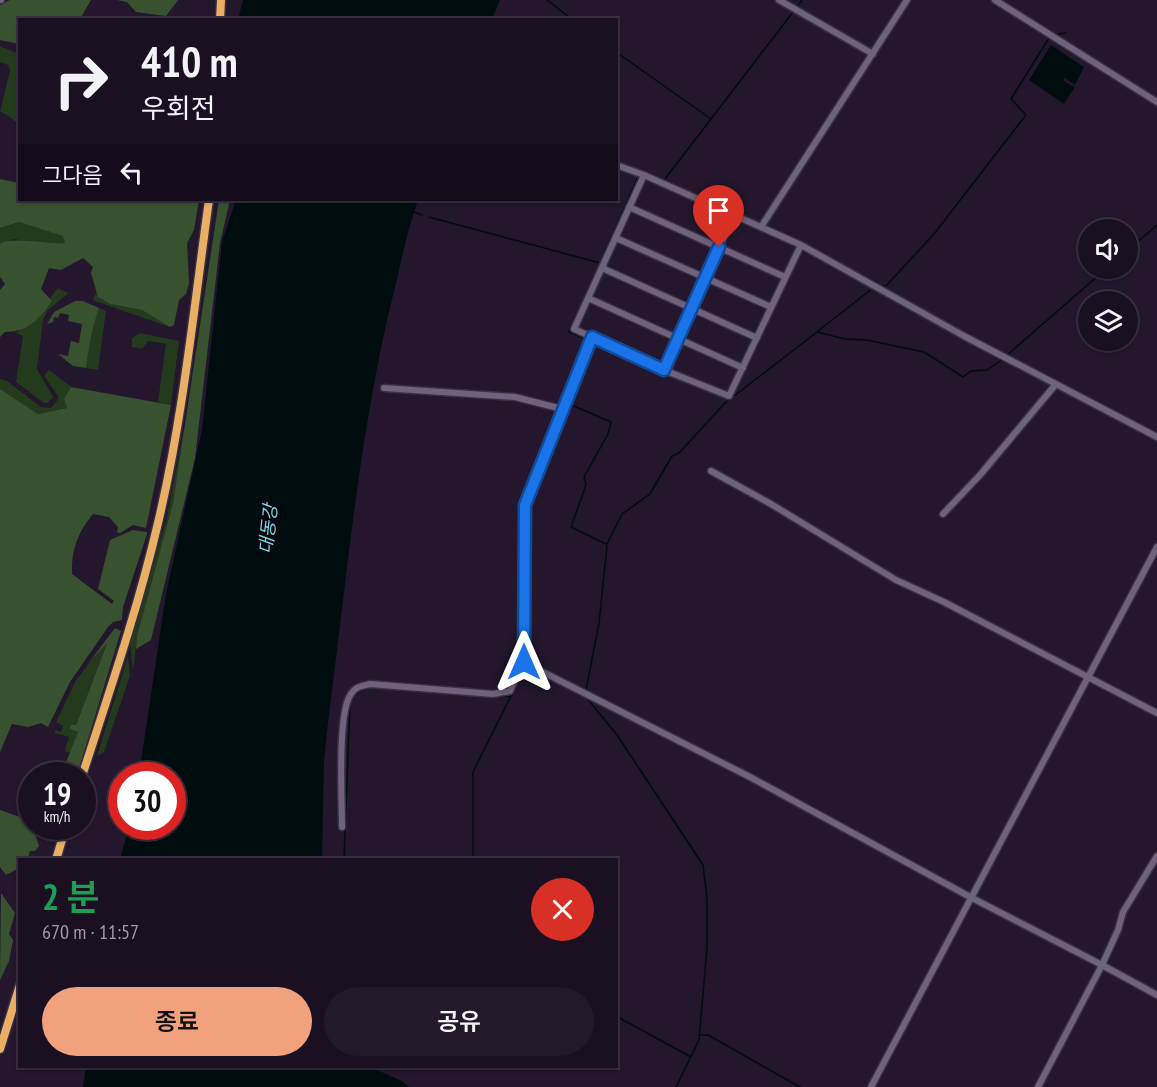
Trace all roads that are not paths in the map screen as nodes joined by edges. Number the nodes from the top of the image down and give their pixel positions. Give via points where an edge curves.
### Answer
1 (221, 0) edge
2 (779, 0) edge
3 (907, 0) edge
4 (995, 0) edge
5 (220, 18) edge
6 (873, 54) junction
7 (1157, 102) edge
8 (618, 166) edge
9 (644, 175) junction
10 (208, 201) edge
11 (629, 207) junction
12 (734, 215) junction
13 (761, 227) junction
14 (616, 238) junction
15 (801, 245) junction
16 (719, 247) junction
17 (602, 268) junction
18 (785, 277) junction
19 (705, 278) junction
20 (588, 298) junction
21 (771, 307) junction
22 (691, 308) junction
23 (592, 337) junction
24 (757, 338) junction
25 (678, 339) junction
26 (743, 368) junction
27 (664, 370) junction
28 (1056, 384) junction
29 (384, 388) dead end
30 (562, 409) junction
31 (1157, 436) edge
32 (711, 471) dead end
33 (943, 514) dead end
34 (1157, 547) edge
35 (524, 662) junction
36 (1089, 678) junction
37 (1157, 713) edge
38 (86, 762) edge
39 (342, 827) dead end
40 (62, 840) edge
41 (1157, 856) edge
42 (57, 858) edge
43 (972, 898) junction
44 (1102, 965) junction
45 (18, 991) edge
46 (1157, 995) edge
47 (0, 1049) edge
48 (871, 1087) edge
49 (1038, 1087) edge

1 - 5 highway
2 - 6 street
3 - 6 street
4 - 7 street
6 - 13 street
8 - 9 street
9 - 11 street
9 - 12 street
10 - 38 highway via 180,403 156,533
11 - 14 street
11 - 16 street
12 - 13 street
12 - 16 street
13 - 15 street
14 - 17 street
14 - 19 street
15 - 18 street
15 - 28 street
16 - 18 street
16 - 19 street
17 - 20 street
17 - 22 street
18 - 21 street
19 - 21 street
19 - 22 street
20 - 23 street via 574,329
20 - 25 street
21 - 24 street
22 - 24 street
22 - 25 street
23 - 27 street
23 - 30 street
24 - 26 street
25 - 26 street
25 - 27 street
26 - 27 street via 733,393 726,397
28 - 31 street
28 - 33 street
29 - 30 street via 515,397
30 - 35 street via 525,505
32 - 36 street via 896,580
34 - 36 street
35 - 39 street via 510,691 493,694 370,684 357,687 344,714
35 - 43 street via 750,777
36 - 37 street
36 - 43 street
40 - 42 highway
41 - 44 street via 1123,912
43 - 44 street
43 - 48 street
44 - 46 street
44 - 49 street
45 - 47 highway

